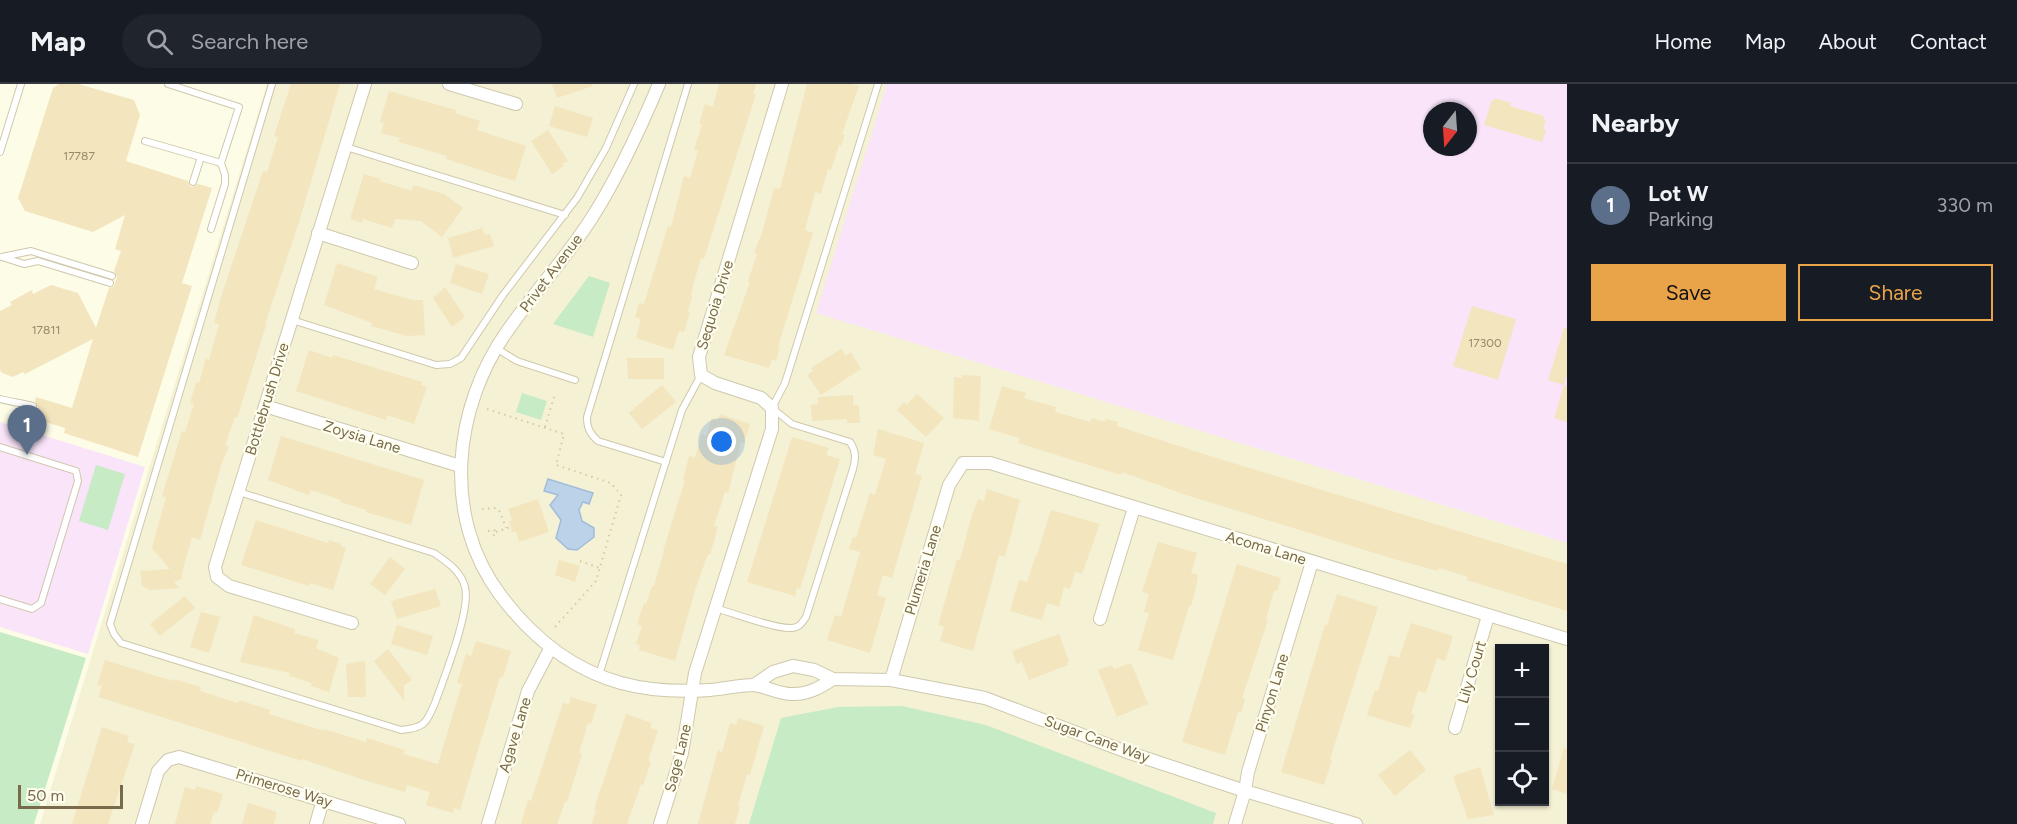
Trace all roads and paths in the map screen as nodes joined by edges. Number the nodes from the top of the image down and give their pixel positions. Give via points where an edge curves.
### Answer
1 (21, 84) edge
2 (168, 84) edge
3 (272, 84) edge
4 (365, 84) edge
5 (449, 84) edge
6 (634, 84) edge
7 (659, 84) edge
8 (688, 84) edge
9 (782, 84) edge
10 (878, 84) edge
11 (516, 104) dead end
12 (145, 141) dead end
13 (345, 147) junction
14 (0, 152) edge
15 (201, 157) junction
16 (221, 163) junction
17 (193, 182) dead end
18 (566, 215) junction
19 (211, 229) dead end
20 (318, 233) junction
21 (0, 258) edge
22 (412, 262) dead end
23 (292, 320) junction
24 (496, 348) junction
25 (701, 375) junction
26 (574, 380) dead end
27 (554, 397) dead end
28 (0, 399) edge
29 (33, 406) dead end
30 (265, 406) junction
31 (772, 408) junction
32 (487, 409) dead end
33 (545, 427) junction
34 (0, 447) edge
35 (666, 462) junction
36 (963, 463) joint
37 (460, 466) junction
38 (578, 473) junction
39 (577, 478) dead end
40 (238, 492) junction
41 (482, 508) dead end
42 (1134, 508) junction
43 (510, 527) dead end
44 (506, 528) junction
45 (488, 531) dead end
46 (496, 532) junction
47 (491, 539) dead end
48 (580, 561) dead end
49 (1312, 562) junction
50 (600, 568) junction
51 (0, 599) edge
52 (715, 608) junction
53 (1488, 616) junction
54 (1100, 619) dead end
55 (352, 623) dead end
56 (554, 628) dead end
57 (1567, 639) edge
58 (550, 649) junction
59 (598, 676) junction
60 (833, 679) junction
61 (891, 680) junction
62 (754, 685) junction
63 (691, 691) junction
64 (1455, 728) dead end
65 (1245, 791) junction
66 (323, 800) junction
67 (142, 824) edge
68 (316, 824) edge
69 (399, 824) edge
70 (488, 824) edge
71 (660, 824) edge
72 (1236, 824) edge
73 (1356, 824) edge

1 - 14 lane
2 - 16 lane via 239,107
3 - 40 lane via 110,624 121,643 401,730 417,729 435,703 466,608 465,586 453,566 434,554
4 - 13 street, Bottlebrush Drive
5 - 11 street
6 - 18 lane via 606,148
7 - 24 street, Privet Avenue via 594,215
8 - 35 lane via 587,417 587,426 598,441
9 - 25 street, Sequoia Drive via 699,357
10 - 31 lane via 785,382
12 - 15 lane
13 - 18 lane
13 - 20 street, Bottlebrush Drive
15 - 16 lane
15 - 17 lane
16 - 19 lane via 225,184
18 - 23 lane via 503,295 461,358 450,364 436,365
20 - 22 street
20 - 23 street, Bottlebrush Drive
21 - 21 lane via 31,251 111,280 38,261 24,264
23 - 30 street, Bottlebrush Drive
24 - 26 lane via 517,361
24 - 37 street, Privet Avenue via 472,402
25 - 31 street via 761,398
25 - 35 lane via 682,410
27 - 33 path
28 - 29 lane
30 - 37 street, Zoysia Lane
30 - 40 street, Bottlebrush Drive
31 - 52 street via 772,429
31 - 52 lane via 792,424 850,442 856,458 853,469 801,625 781,627
32 - 33 path
33 - 38 path via 564,434 556,465
34 - 51 lane via 76,471 78,481 41,603 32,609
35 - 59 lane
36 - 42 street, Acoma Lane via 990,463
36 - 61 street, Plumeria Lane via 949,486
37 - 58 street, Sugar Cane Way via 468,525 484,570 509,606
38 - 39 path
38 - 50 path via 613,484 621,495
40 - 55 street, Bottlebrush Drive via 215,567 218,577 229,586
41 - 44 path via 496,508
42 - 49 street, Acoma Lane
42 - 54 street
43 - 44 path
44 - 46 path
45 - 46 path
46 - 47 path
48 - 50 path
49 - 53 street, Acoma Lane
49 - 65 street, Pinyon Lane
50 - 56 path via 596,581
52 - 63 street
53 - 57 street, Acoma Lane
53 - 64 street, Lily Court
58 - 59 street, Sugar Cane Way
58 - 70 street, Agave Lane via 528,692
59 - 63 street, Sugar Cane Way via 632,686
60 - 61 street, Sugar Cane Way
60 - 62 street, Sugar Cane Way via 815,690 793,694
60 - 62 street, Sugar Cane Way via 793,666 773,672
61 - 65 street, Sugar Cane Way via 985,698 1127,752
62 - 63 street, Sugar Cane Way
63 - 71 street, Sage Lane via 682,753
65 - 72 street, Pinyon Lane
65 - 73 street, Sugar Cane Way
66 - 67 street, Primerose Way via 179,757 168,760 158,771
66 - 68 street
66 - 69 street, Primerose Way

